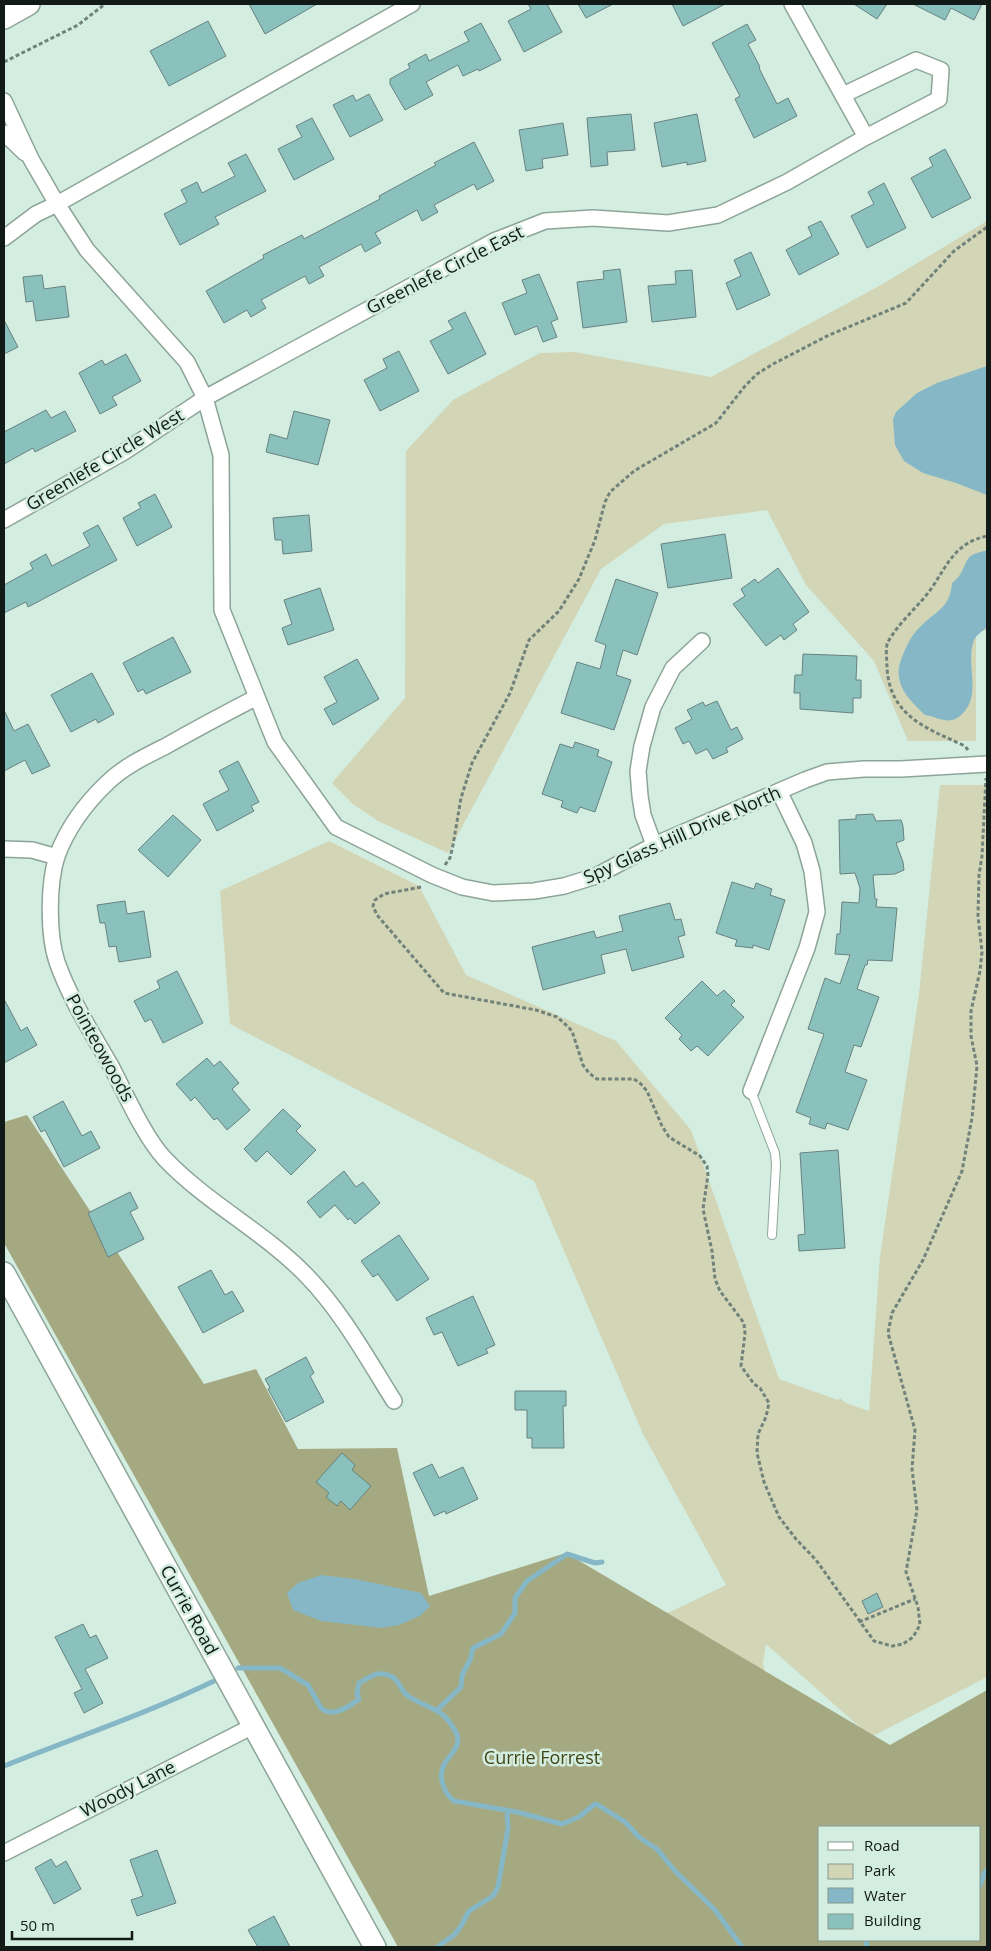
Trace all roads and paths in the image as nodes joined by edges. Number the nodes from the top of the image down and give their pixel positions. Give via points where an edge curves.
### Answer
1 (29, 4) edge
2 (105, 4) edge
3 (412, 4) edge
4 (792, 4) edge
5 (4, 18) edge
6 (4, 62) edge
7 (843, 95) junction
8 (4, 100) edge
9 (4, 133) edge
10 (866, 137) junction
11 (31, 159) junction
12 (57, 204) junction
13 (987, 227) edge
14 (4, 238) edge
15 (205, 398) junction
16 (4, 520) edge
17 (987, 536) edge
18 (702, 641) dead end
19 (256, 696) junction
20 (983, 764) edge
21 (779, 791) junction
22 (654, 846) junction
23 (4, 850) edge
24 (57, 857) junction
25 (436, 876) junction
26 (751, 1091) joint
27 (772, 1235) dead end
28 (4, 1273) edge
29 (394, 1401) dead end
30 (915, 1599) junction
31 (859, 1622) junction
32 (254, 1726) junction
33 (4, 1853) edge
34 (375, 1947) edge

1 - 5 street
2 - 6 path via 78,25
3 - 12 street
4 - 7 street
7 - 10 street
7 - 10 street, Greenlefe Circle East via 916,60 941,70 939,99
8 - 11 street, Spy Glass Hill Drive North
9 - 11 street, Spy Glass Hill Drive North
10 - 15 street, Greenlefe Circle East via 787,182 718,215 668,223 593,218 545,221 528,227 494,241
11 - 12 street, Spy Glass Hill Drive North
12 - 14 street via 36,214
12 - 15 street, Spy Glass Hill Drive North via 87,250 187,362
13 - 25 path via 954,251 906,303 829,335 757,374 716,422 634,471 610,492 580,579 559,611 529,640 510,693 472,762 461,798 450,858
15 - 16 street, Greenlefe Circle West via 124,452
15 - 19 street, Spy Glass Hill Drive North via 221,455 222,610
17 - 20 path via 973,540 955,553 931,589 886,644 888,681 892,694 905,712 915,721 965,746
18 - 22 street via 673,668 653,707 642,746 638,771 640,796
19 - 24 street, Pointeowoods via 141,759 108,781 71,828
19 - 25 street, Spy Glass Hill Drive North via 274,742 336,827
20 - 21 street, Spy Glass Hill Drive North via 827,772
20 - 30 path via 986,776 978,916 982,952 971,1011 977,1066 972,1118 962,1171 923,1260 892,1313 888,1332 915,1430 912,1469 917,1510 906,1572
21 - 22 street, Spy Glass Hill Drive North
21 - 26 street via 804,842 812,871 817,912 807,948
22 - 25 street, Spy Glass Hill Drive North via 596,876 534,891 493,893 462,887
23 - 24 street via 32,850
24 - 29 street, Pointeowoods via 50,903 51,932 57,960 66,986 145,1129 164,1158 182,1175 281,1250 308,1277 339,1315
25 - 31 path via 427,885 384,894 374,900 373,906 377,915 444,993 522,1007 557,1017 572,1031 583,1065 589,1073 598,1079 634,1079 641,1084 669,1137 700,1156 707,1166 704,1209 715,1279 744,1323 741,1366 769,1403 757,1444 764,1482 779,1518 816,1560
26 - 27 lane via 775,1153
28 - 32 street, Currie Road
30 - 31 path
30 - 31 path via 920,1624 913,1637 903,1644 892,1646 874,1641
32 - 33 street, Woody Lane
32 - 34 street, Currie Road

